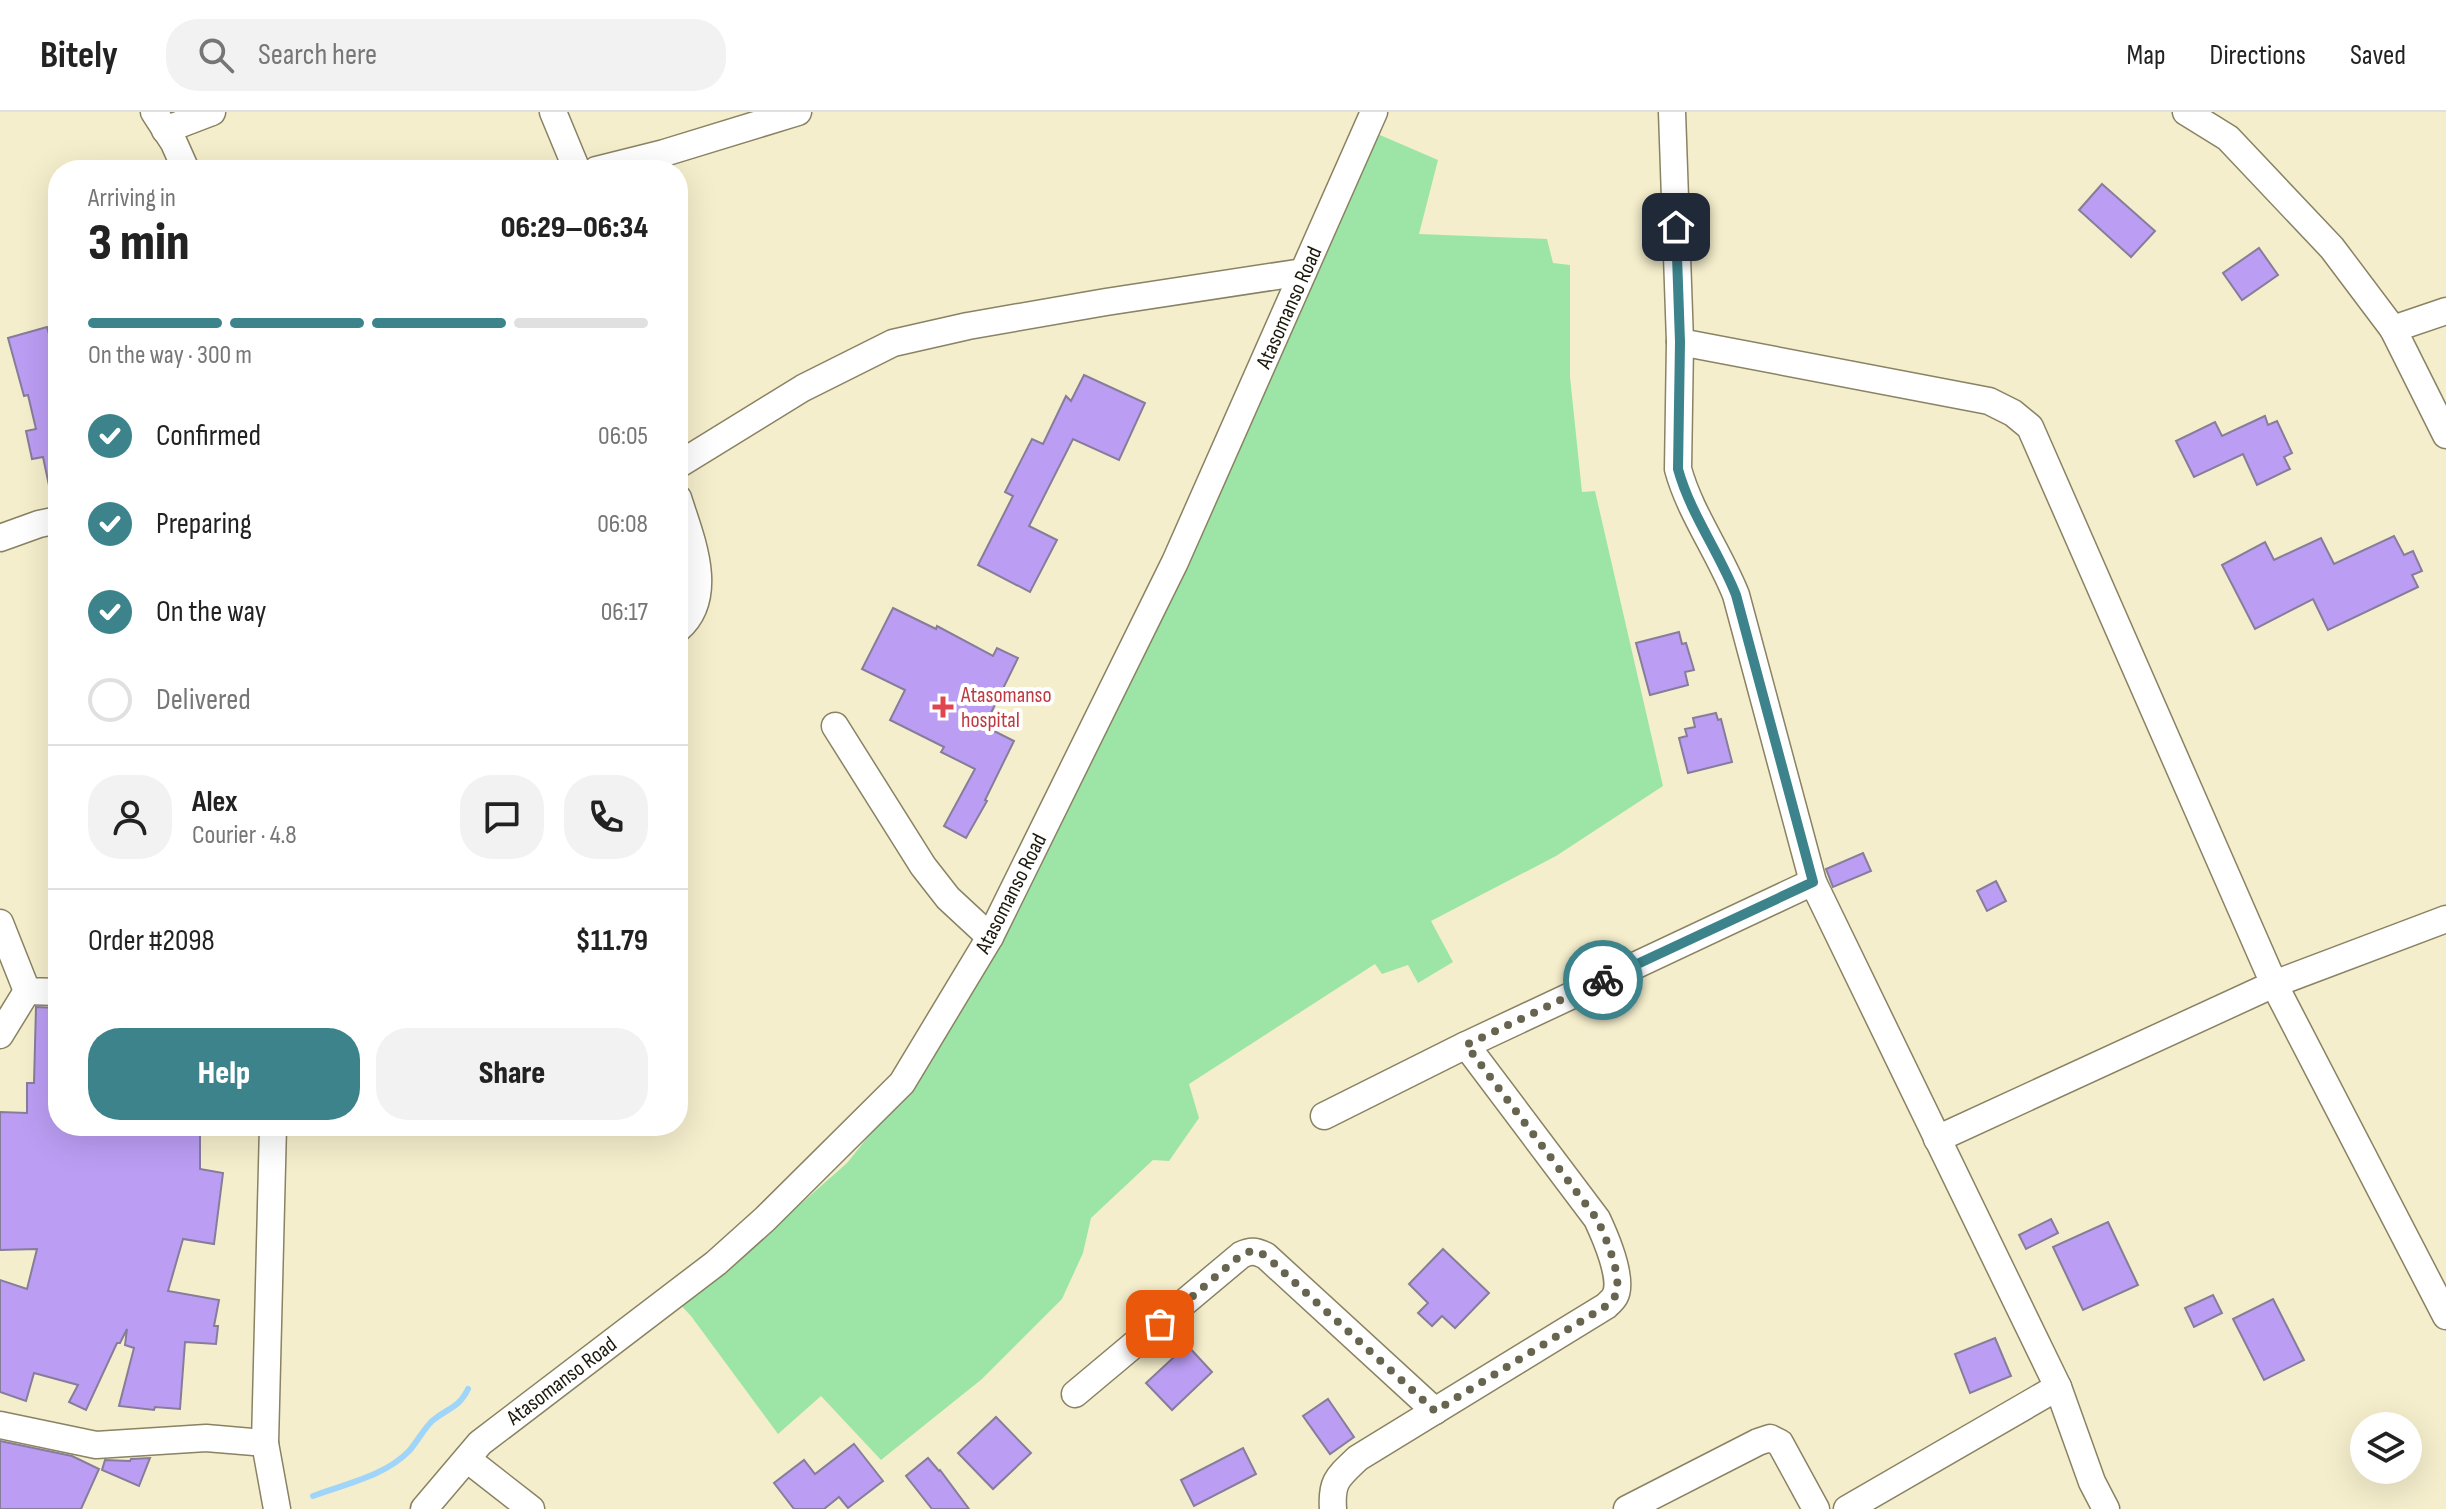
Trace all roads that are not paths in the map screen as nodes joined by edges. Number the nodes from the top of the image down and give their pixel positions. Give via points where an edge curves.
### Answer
1 (212, 112) edge
2 (553, 112) edge
3 (798, 112) edge
4 (1374, 112) edge
5 (1672, 112) edge
6 (2186, 112) edge
7 (160, 121) edge
8 (182, 160) edge
9 (573, 160) edge
10 (636, 160) edge
11 (1303, 272) junction
12 (2446, 311) edge
13 (2393, 329) junction
14 (1680, 342) junction
15 (2446, 435) edge
16 (688, 459) edge
17 (48, 522) edge
18 (688, 534) edge
19 (0, 538) edge
20 (688, 621) edge
21 (835, 726) dead end
22 (1813, 882) junction
23 (2446, 919) edge
24 (0, 923) edge
25 (990, 937) junction
26 (2274, 984) junction
27 (27, 991) junction
28 (48, 992) edge
29 (0, 1035) edge
30 (1466, 1045) junction
31 (1324, 1116) dead end
32 (273, 1136) edge
33 (1937, 1139) junction
34 (2446, 1316) edge
35 (2058, 1387) junction
36 (1075, 1394) dead end
37 (1435, 1411) junction
38 (0, 1425) edge
39 (265, 1443) junction
40 (467, 1459) junction
41 (277, 1509) edge
42 (424, 1509) edge
43 (531, 1509) edge
44 (1333, 1509) edge
45 (1627, 1509) edge
46 (1816, 1509) edge
47 (1847, 1509) edge
48 (2106, 1509) edge

1 - 7 street
2 - 9 street
3 - 10 street
4 - 11 street, Atasomanso Road
5 - 14 street
6 - 13 street via 2228,138 2332,248
7 - 8 street
11 - 16 street via 893,343 803,388
11 - 25 street, Atasomanso Road via 1175,562
12 - 13 street
13 - 15 street
14 - 22 street via 1678,469 1736,595
14 - 26 street via 1989,401 2030,427
17 - 19 street
18 - 20 street via 698,569 698,598
21 - 25 street via 923,866
22 - 30 street
22 - 33 street
23 - 26 street
24 - 27 street
25 - 40 street, Atasomanso Road via 902,1083 851,1135 716,1263 480,1443
26 - 33 street
26 - 34 street
27 - 28 street
27 - 29 street
30 - 31 street
30 - 37 street via 1597,1219 1618,1282 1616,1295 1606,1306
32 - 39 street
33 - 35 street
35 - 47 street
35 - 48 street
36 - 37 street via 1241,1255 1257,1251
37 - 44 street via 1341,1474 1332,1490
38 - 39 street via 96,1445 206,1438
39 - 41 street
40 - 42 street, Atasomanso Road
40 - 43 street
45 - 46 street via 1770,1438 1780,1443

